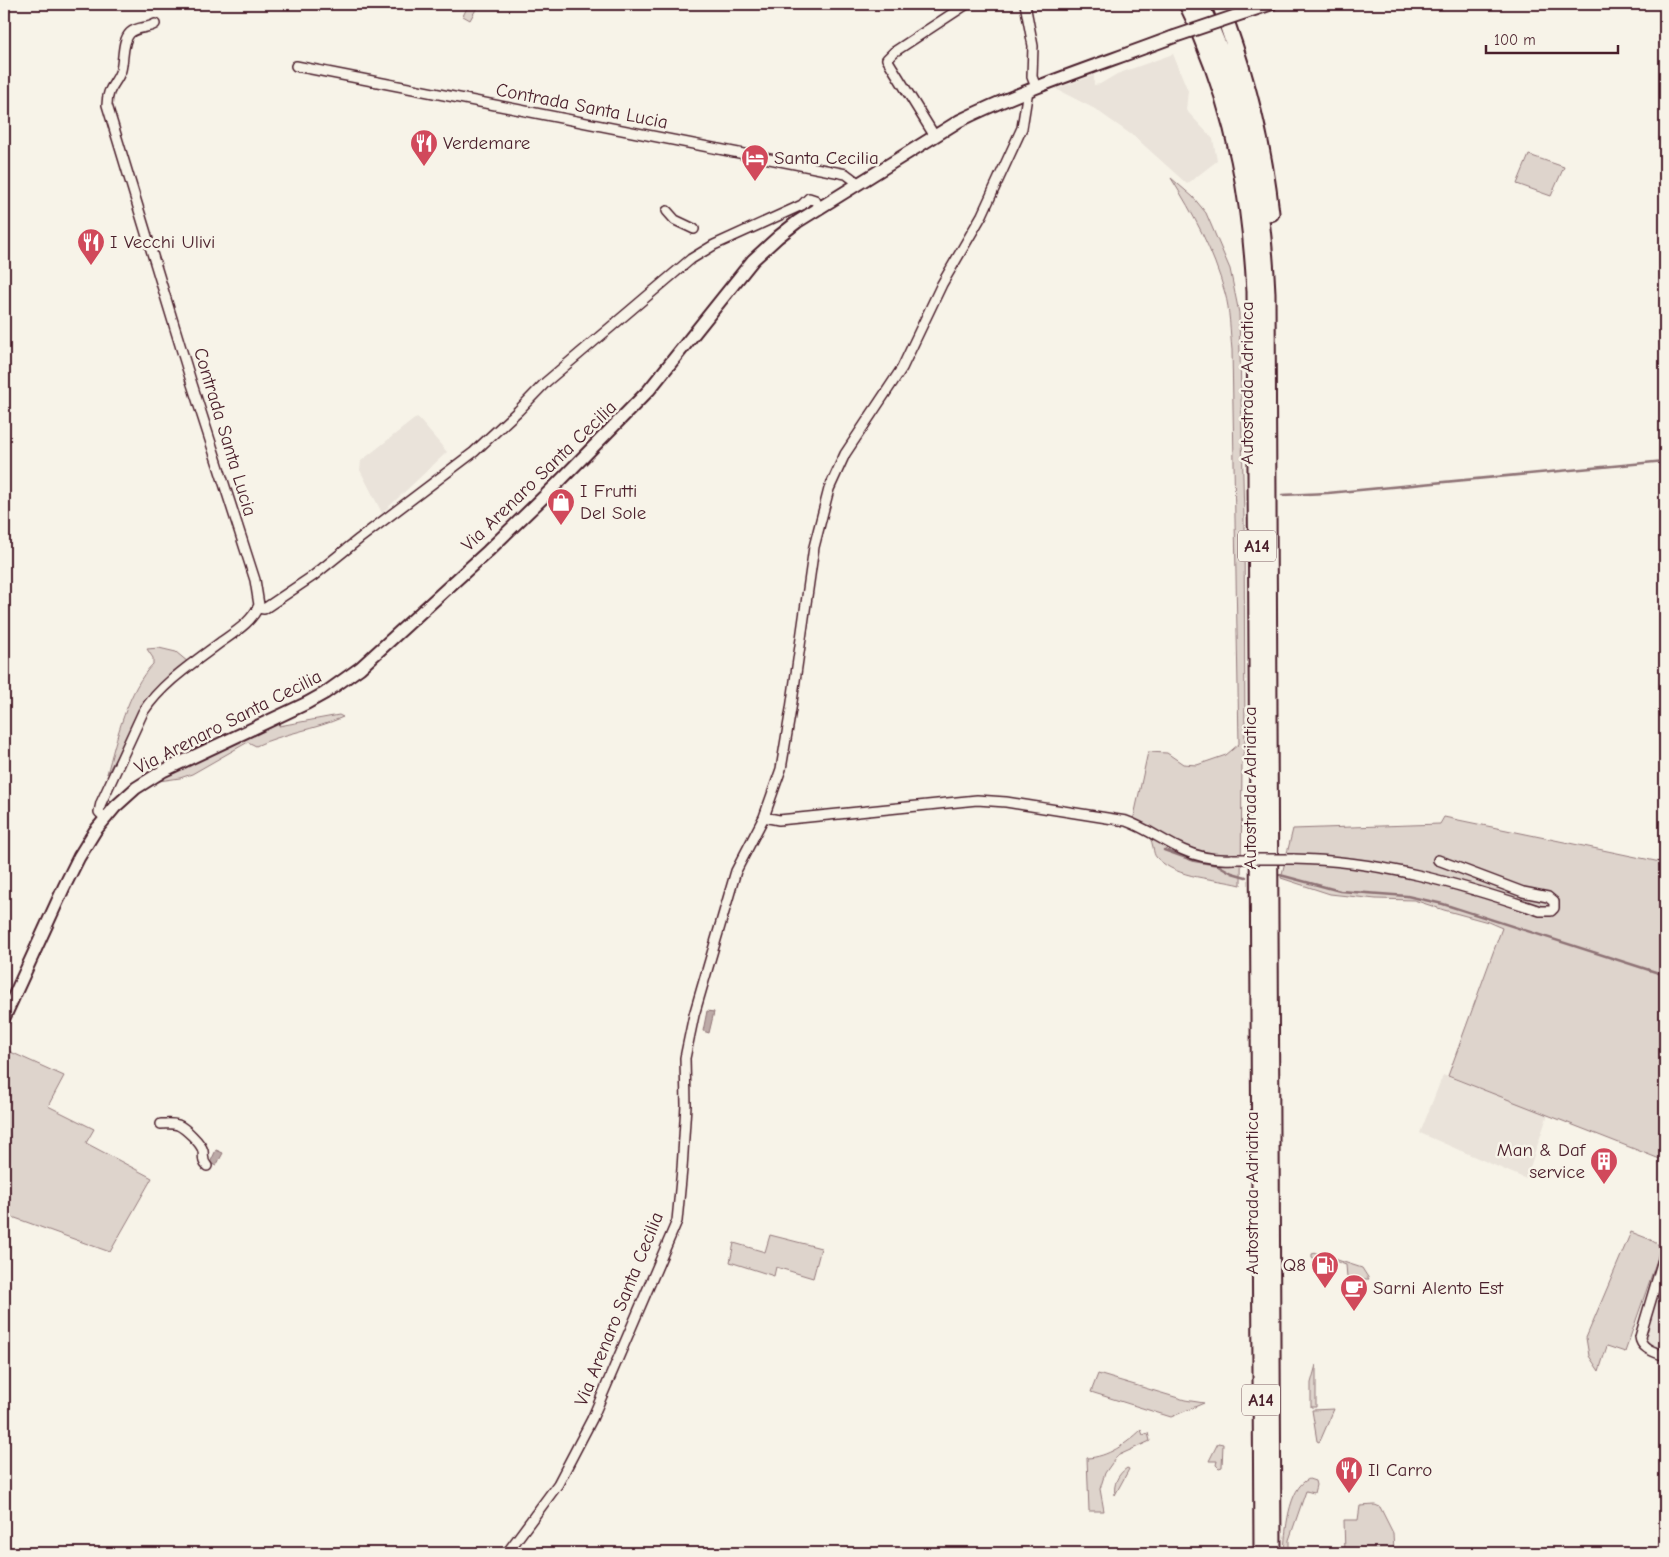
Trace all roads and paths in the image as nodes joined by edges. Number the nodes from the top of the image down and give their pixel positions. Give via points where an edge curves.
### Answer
1 (967, 4) edge
2 (1025, 4) edge
3 (1187, 4) edge
4 (1200, 4) edge
5 (1271, 4) edge
6 (1224, 14) edge
7 (155, 24) dead end
8 (1204, 27) junction
9 (296, 66) dead end
10 (1032, 88) junction
11 (934, 135) junction
12 (858, 183) junction
13 (820, 209) junction
14 (667, 211) dead end
15 (694, 229) dead end
16 (1268, 398) junction
17 (258, 608) junction
18 (764, 817) junction
19 (105, 818) junction
20 (1438, 860) dead end
21 (4, 1018) edge
22 (162, 1124) dead end
23 (207, 1166) dead end
24 (1665, 1253) edge
25 (1665, 1356) edge
26 (507, 1553) edge
27 (1262, 1553) edge
28 (1274, 1553) edge

1 - 11 street via 887,59
2 - 10 street, Via Arenaro Santa Cecilia via 1033,46
3 - 8 highway, Autostrada Adriatica / A14
4 - 8 highway, Autostrada Adriatica / A14
5 - 10 street, Via Arenaro Santa Cecilia, bridge
6 - 16 highway via 1250,93 1267,171 1274,232 1274,387
7 - 17 street, Contrada Santa Lucia via 136,29 125,41 120,70 110,88 107,105 254,580
8 - 16 highway, Autostrada Adriatica / A14 via 1238,100 1255,172 1265,260
8 - 27 highway, Autostrada Adriatica / A14 via 1237,145 1250,215 1255,291
9 - 12 street, Contrada Santa Lucia via 846,174
10 - 11 street, Via Arenaro Santa Cecilia
10 - 18 street, Via Arenaro Santa Cecilia via 1022,128 982,215 942,284 902,368 845,454 829,490 814,547 781,769
11 - 12 street, Via Arenaro Santa Cecilia
12 - 13 street, Via Arenaro Santa Cecilia
13 - 17 street via 815,200 809,198 802,205 714,245 691,259 546,382 474,452 313,576 264,609
13 - 19 street, Via Arenaro Santa Cecilia via 797,222 763,249 621,420 488,551 360,668 307,703 157,775 124,798
14 - 15 street via 675,220
16 - 28 highway, Autostrada Adriatica / A14
17 - 19 street via 249,621 172,680 150,701 101,803 99,812
18 - 20 street, bridge via 779,820 977,800 1006,802 1126,822 1201,856 1233,860 1356,863 1438,880 1540,911 1554,908 1554,902 1548,897 1523,892
18 - 26 street, Via Arenaro Santa Cecilia via 736,871 694,1015 685,1058 686,1105 677,1221 592,1419 558,1484
19 - 21 street, Via Arenaro Santa Cecilia via 64,887
22 - 23 street via 179,1126 192,1136 201,1146
24 - 25 street via 1640,1337 1641,1344

